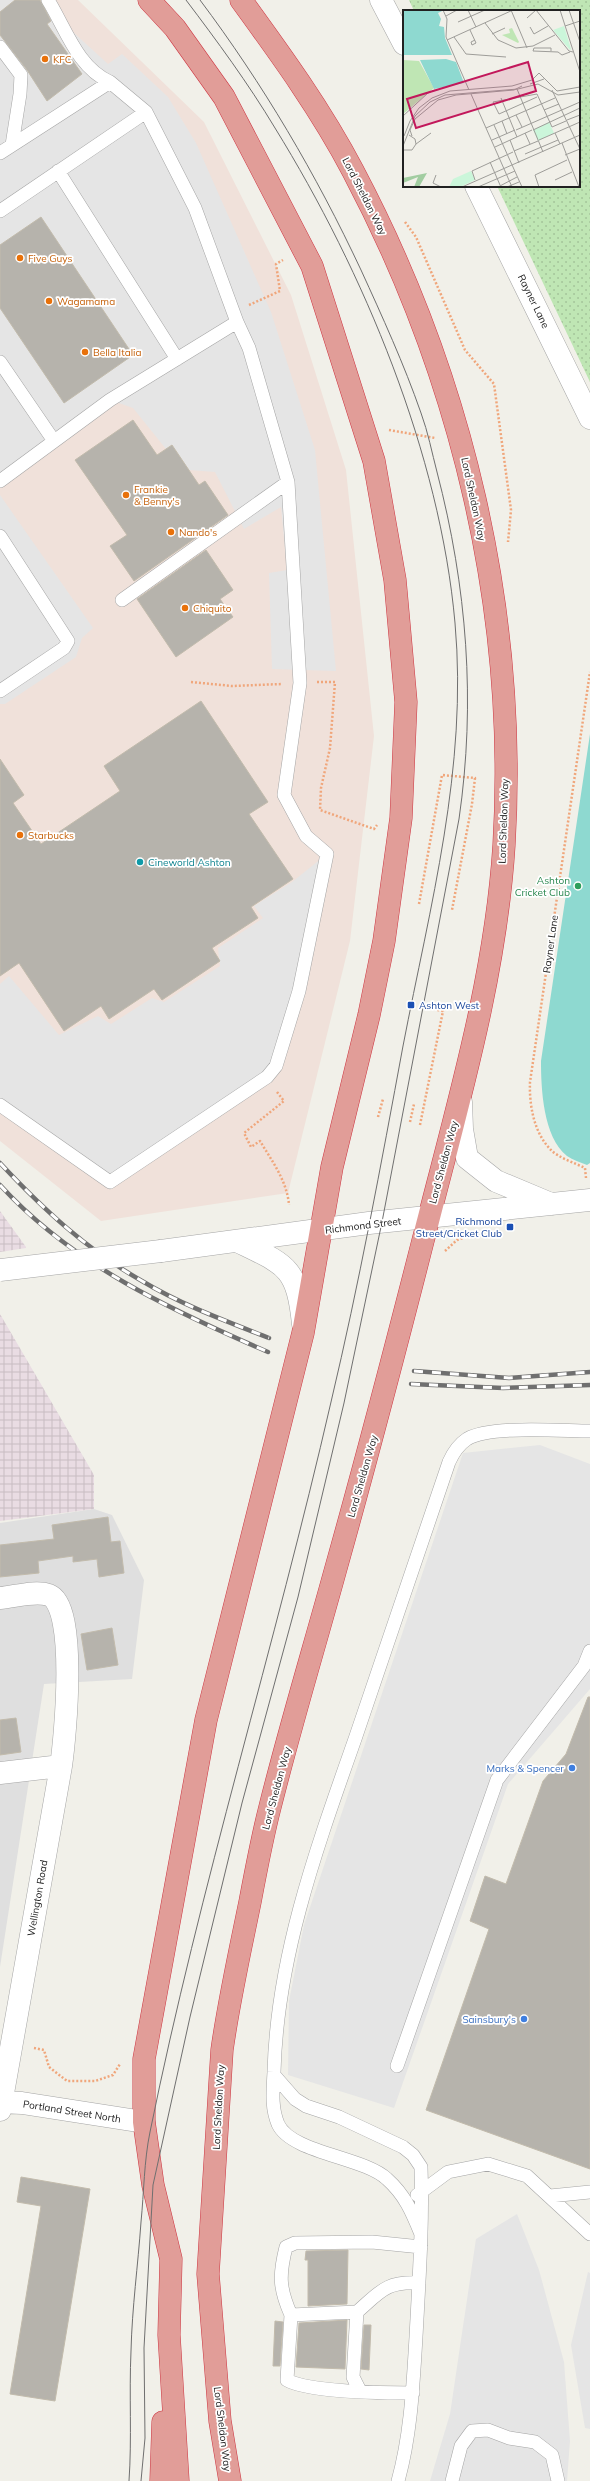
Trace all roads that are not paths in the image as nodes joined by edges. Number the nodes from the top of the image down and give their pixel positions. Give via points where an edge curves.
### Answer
1 (48, 0) edge
2 (149, 0) edge
3 (241, 0) edge
4 (381, 0) edge
5 (403, 42) edge
6 (0, 46) edge
7 (110, 82) junction
8 (146, 112) junction
9 (12, 145) junction
10 (0, 153) edge
11 (58, 171) junction
12 (476, 187) edge
13 (0, 211) edge
14 (237, 322) junction
15 (177, 359) junction
16 (0, 362) edge
17 (590, 418) edge
18 (54, 441) junction
19 (0, 481) edge
20 (288, 482) junction
21 (0, 536) edge
22 (122, 600) dead end
23 (0, 691) edge
24 (461, 1094) junction
25 (0, 1105) edge
26 (590, 1200) edge
27 (552, 1204) junction
28 (429, 1217) junction
29 (323, 1229) junction
30 (236, 1241) junction
31 (0, 1270) edge
32 (304, 1333) junction
33 (590, 1431) edge
34 (0, 1598) edge
35 (590, 1651) edge
36 (61, 1766) junction
37 (0, 1773) edge
38 (397, 2066) dead end
39 (274, 2075) junction
40 (0, 2105) edge
41 (144, 2122) junction
42 (422, 2192) junction
43 (590, 2192) edge
44 (550, 2196) junction
45 (408, 2202) junction
46 (590, 2234) edge
47 (421, 2241) junction
48 (419, 2283) junction
49 (357, 2312) junction
50 (291, 2315) junction
51 (169, 2335) junction
52 (360, 2391) junction
53 (413, 2393) junction
54 (161, 2481) edge
55 (178, 2481) edge
56 (230, 2481) edge
57 (398, 2481) edge
58 (452, 2481) edge
59 (558, 2481) edge

1 - 7 lane via 72,46 88,66
2 - 29 highway via 175,28 224,97 312,266 374,461 395,580 406,702 404,768 395,873 369,1015 332,1167
3 - 24 highway, Lord Sheldon Way via 291,69 352,167 393,252 440,366 462,443 494,599 506,715 503,854 491,956
4 - 5 street
6 - 9 lane via 21,75
7 - 8 lane
7 - 9 lane
8 - 11 lane
8 - 14 lane via 195,208
9 - 10 lane
11 - 13 lane
11 - 15 lane
12 - 17 street, Rayner Lane
14 - 15 lane
14 - 20 lane via 249,348
15 - 18 lane via 110,400
16 - 18 lane
18 - 19 lane
20 - 22 lane
20 - 25 lane via 300,683 284,795 306,836 327,854 299,991 276,1066 267,1078 110,1182
21 - 23 lane via 68,641 64,648
24 - 27 street via 462,1129 467,1158 496,1181
24 - 28 highway, Lord Sheldon Way
26 - 27 street, Richmond Street
27 - 28 street, Richmond Street
28 - 29 street, Richmond Street
28 - 56 highway, Lord Sheldon Way via 377,1421 268,1812 227,2015 222,2050 208,2274 220,2420
29 - 30 street, Richmond Street
29 - 32 highway
30 - 31 street, Richmond Street, bridge
30 - 32 street via 279,1262 294,1278 301,1304
32 - 41 highway via 206,1720 144,2059
33 - 39 lane via 495,1431 468,1438 455,1449 324,1826 293,1931 282,1982 274,2040
34 - 36 street, Wellington Road via 49,1595 56,1600 63,1615 67,1726
35 - 38 lane via 584,1666 497,1780
36 - 37 street
36 - 40 street, Wellington Road
39 - 42 lane via 295,2099 306,2106 339,2117 388,2139 413,2155 421,2167
39 - 45 lane via 272,2106 279,2127 297,2141 323,2153 369,2167 387,2178
40 - 41 street, Portland Street North via 22,2103
41 - 51 highway via 153,2185 171,2259
42 - 44 lane via 448,2172 488,2164 527,2176
42 - 45 lane
42 - 47 lane
43 - 44 lane
44 - 46 lane
45 - 47 lane
47 - 48 lane
47 - 50 lane via 295,2243 286,2247 281,2266 282,2294
48 - 49 lane via 401,2282 385,2288
48 - 53 lane
49 - 50 lane
49 - 52 lane via 353,2376
50 - 52 lane via 287,2380 294,2384
51 - 54 highway
51 - 55 highway
52 - 53 lane
53 - 57 lane via 404,2463
58 - 59 lane via 461,2446 472,2431 488,2430 510,2438 535,2442 552,2455

